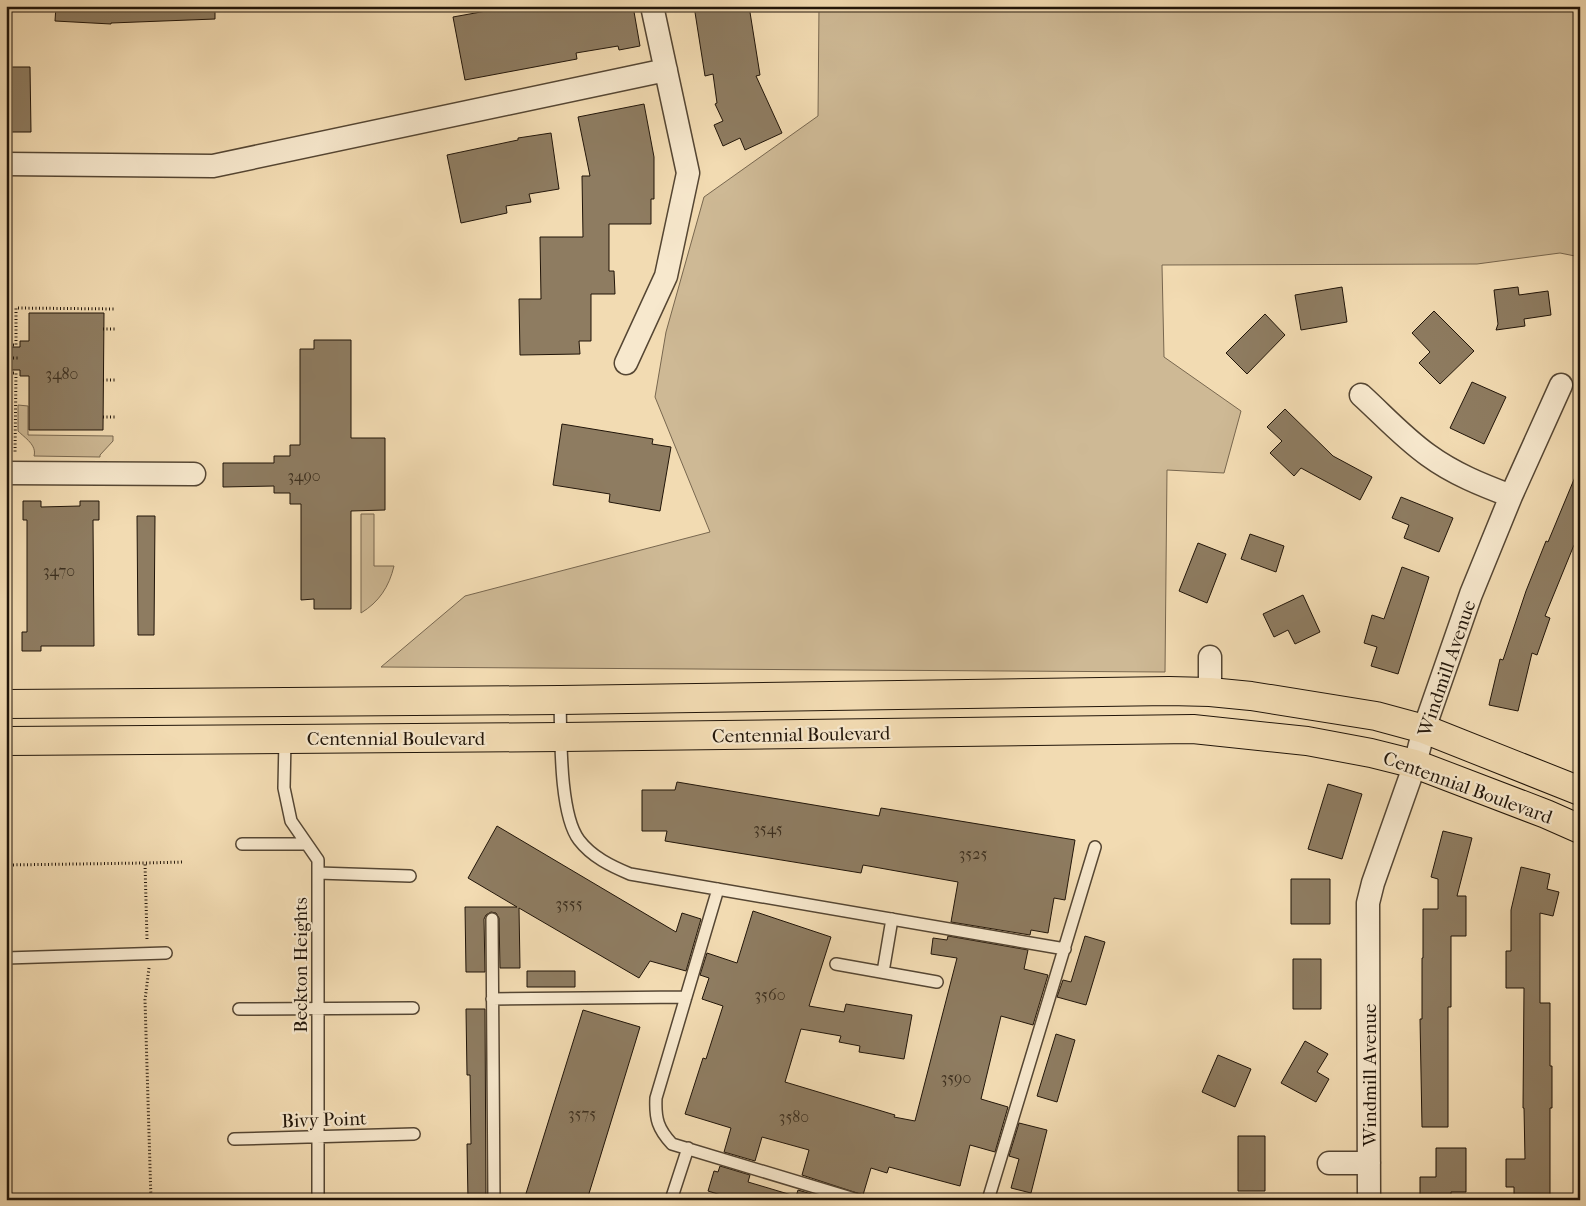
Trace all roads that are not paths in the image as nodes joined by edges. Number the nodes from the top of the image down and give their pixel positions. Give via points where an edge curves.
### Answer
1 (652, 6) edge
2 (666, 70) junction
3 (6, 164) edge
4 (626, 363) dead end
5 (1560, 385) dead end
6 (1361, 396) dead end
7 (11, 466) edge
8 (194, 474) dead end
9 (1512, 496) junction
10 (1210, 657) dead end
11 (1210, 692) junction
12 (560, 700) junction
13 (6, 704) edge
14 (1424, 729) junction
15 (561, 737) junction
16 (285, 739) junction
17 (6, 741) edge
18 (1416, 764) junction
19 (1580, 790) edge
20 (1580, 829) edge
21 (242, 844) dead end
22 (307, 844) junction
23 (1095, 847) dead end
24 (318, 873) junction
25 (410, 876) dead end
26 (718, 889) junction
27 (892, 919) junction
28 (492, 920) dead end
29 (1065, 949) junction
30 (166, 953) dead end
31 (6, 958) edge
32 (836, 964) dead end
33 (883, 972) junction
34 (937, 982) dead end
35 (686, 998) junction
36 (492, 999) junction
37 (318, 1008) junction
38 (413, 1008) dead end
39 (239, 1009) dead end
40 (414, 1134) dead end
41 (317, 1137) junction
42 (234, 1139) dead end
43 (688, 1148) junction
44 (1329, 1163) dead end
45 (1369, 1163) junction
46 (318, 1200) edge
47 (494, 1200) edge
48 (671, 1200) edge
49 (858, 1200) edge
50 (988, 1200) edge
51 (1369, 1200) edge

1 - 2 street
2 - 3 street via 213,166
2 - 4 street via 688,174 666,276
5 - 9 street, Windmill Avenue
6 - 9 street via 1427,454 1448,468
7 - 8 street
9 - 14 street, Windmill Avenue via 1471,594
10 - 11 street
11 - 12 main road, Centennial Boulevard
11 - 14 main road, Centennial Boulevard via 1376,716
12 - 13 main road, Centennial Boulevard
12 - 15 lane
14 - 18 street, Windmill Avenue
14 - 19 main road, Centennial Boulevard
15 - 16 main road, Centennial Boulevard
15 - 18 main road, Centennial Boulevard via 1193,729 1307,740
15 - 26 lane via 569,817 578,839 589,850 608,865 630,874
16 - 17 main road, Centennial Boulevard
16 - 22 lane, Beckton Heights via 284,788 291,821
18 - 20 main road, Centennial Boulevard
18 - 45 street, Windmill Avenue via 1368,903
21 - 22 lane
22 - 24 lane, Beckton Heights via 318,860
23 - 29 lane
24 - 25 lane
24 - 37 lane, Beckton Heights
26 - 27 lane
26 - 35 lane
27 - 29 lane
27 - 33 lane
28 - 36 lane
29 - 50 lane
30 - 31 lane
32 - 33 lane
33 - 34 lane
35 - 36 lane
35 - 43 lane via 656,1098 655,1112 658,1125 672,1144
36 - 47 lane
37 - 38 lane
37 - 39 lane
37 - 41 lane, Beckton Heights
40 - 41 lane, Bivy Point
41 - 42 lane, Bivy Point
41 - 46 lane, Beckton Heights
43 - 48 lane
43 - 49 lane
44 - 45 street
45 - 51 street, Windmill Avenue

